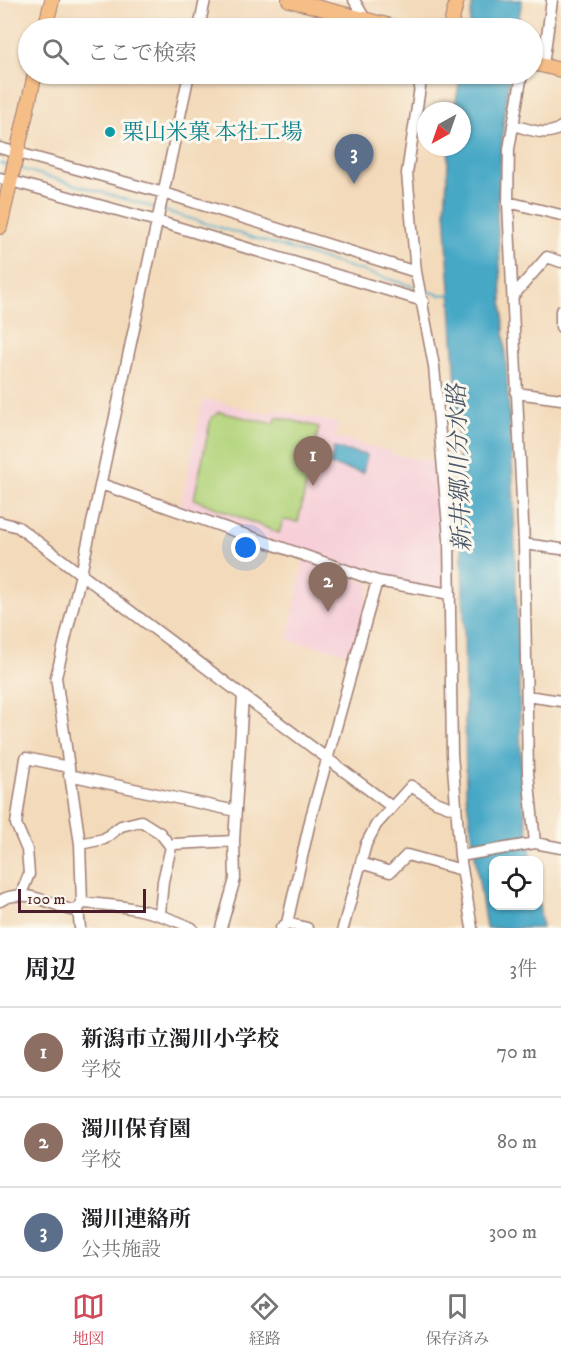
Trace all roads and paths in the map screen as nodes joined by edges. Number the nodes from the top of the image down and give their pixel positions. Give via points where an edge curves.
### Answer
1 (52, 0) edge
2 (205, 0) edge
3 (290, 0) edge
4 (354, 0) edge
5 (457, 0) edge
6 (552, 0) edge
7 (48, 18) edge
8 (201, 18) edge
9 (361, 18) edge
10 (364, 18) edge
11 (452, 18) edge
12 (543, 41) edge
13 (543, 65) edge
14 (561, 70) edge
15 (33, 84) edge
16 (187, 84) edge
17 (420, 84) edge
18 (520, 84) edge
19 (513, 124) junction
20 (561, 128) edge
21 (0, 148) edge
22 (17, 153) junction
23 (5, 179) edge
24 (163, 197) junction
25 (508, 202) junction
26 (561, 215) edge
27 (158, 220) junction
28 (0, 227) edge
29 (561, 262) edge
30 (416, 272) junction
31 (513, 296) junction
32 (423, 301) junction
33 (561, 311) edge
34 (561, 327) edge
35 (516, 393) junction
36 (561, 399) edge
37 (101, 484) junction
38 (0, 522) edge
39 (525, 544) junction
40 (561, 549) edge
41 (81, 574) junction
42 (376, 581) junction
43 (450, 594) junction
44 (243, 696) junction
45 (527, 696) junction
46 (561, 701) edge
47 (327, 759) junction
48 (68, 771) junction
49 (392, 807) junction
50 (456, 809) junction
51 (236, 811) junction
52 (234, 841) junction
53 (532, 843) junction
54 (80, 844) junction
55 (171, 847) junction
56 (561, 848) edge
57 (460, 856) junction
58 (361, 863) junction
59 (462, 870) junction
60 (21, 894) junction
61 (0, 901) edge
62 (80, 906) junction
63 (160, 913) junction
64 (284, 926) edge
65 (80, 928) edge
66 (192, 928) edge
67 (221, 928) edge
68 (307, 928) edge
69 (343, 928) edge
70 (472, 928) edge

1 - 7 main road
2 - 8 street
3 - 9 main road
4 - 10 street
5 - 11 main road
6 - 12 street
13 - 14 main road
15 - 22 main road
16 - 24 street
17 - 30 street via 407,173
18 - 19 street
19 - 20 street via 545,133
19 - 25 street
21 - 22 street
22 - 23 main road
22 - 24 street
23 - 27 street
23 - 28 main road
24 - 27 street
24 - 30 street
25 - 26 street
25 - 31 street
27 - 32 street
27 - 37 street
29 - 31 street via 547,257
30 - 32 street
31 - 35 street
32 - 43 street via 434,366
33 - 34 street
35 - 36 street
35 - 39 street
37 - 41 street
37 - 42 street
38 - 41 street via 18,527
39 - 40 street
39 - 45 street
41 - 44 street
41 - 48 street via 56,677
42 - 43 street
42 - 47 street
43 - 50 street
44 - 47 street
44 - 51 street
45 - 46 street
45 - 53 street
47 - 49 street
47 - 64 street
48 - 51 street
48 - 54 street
48 - 60 street via 26,758 16,824 27,850 29,874
49 - 50 street via 411,786
49 - 58 street via 376,825
50 - 57 street
51 - 52 street
52 - 55 street
52 - 67 street via 235,879
53 - 56 street
53 - 57 street
54 - 55 street via 104,839 121,826 141,821 160,833
54 - 62 street
55 - 63 street
57 - 59 street
58 - 59 street via 390,872 407,855
58 - 69 street
59 - 70 street
60 - 61 street
60 - 62 street via 71,910
62 - 63 street
62 - 65 street
63 - 66 street
64 - 68 street

